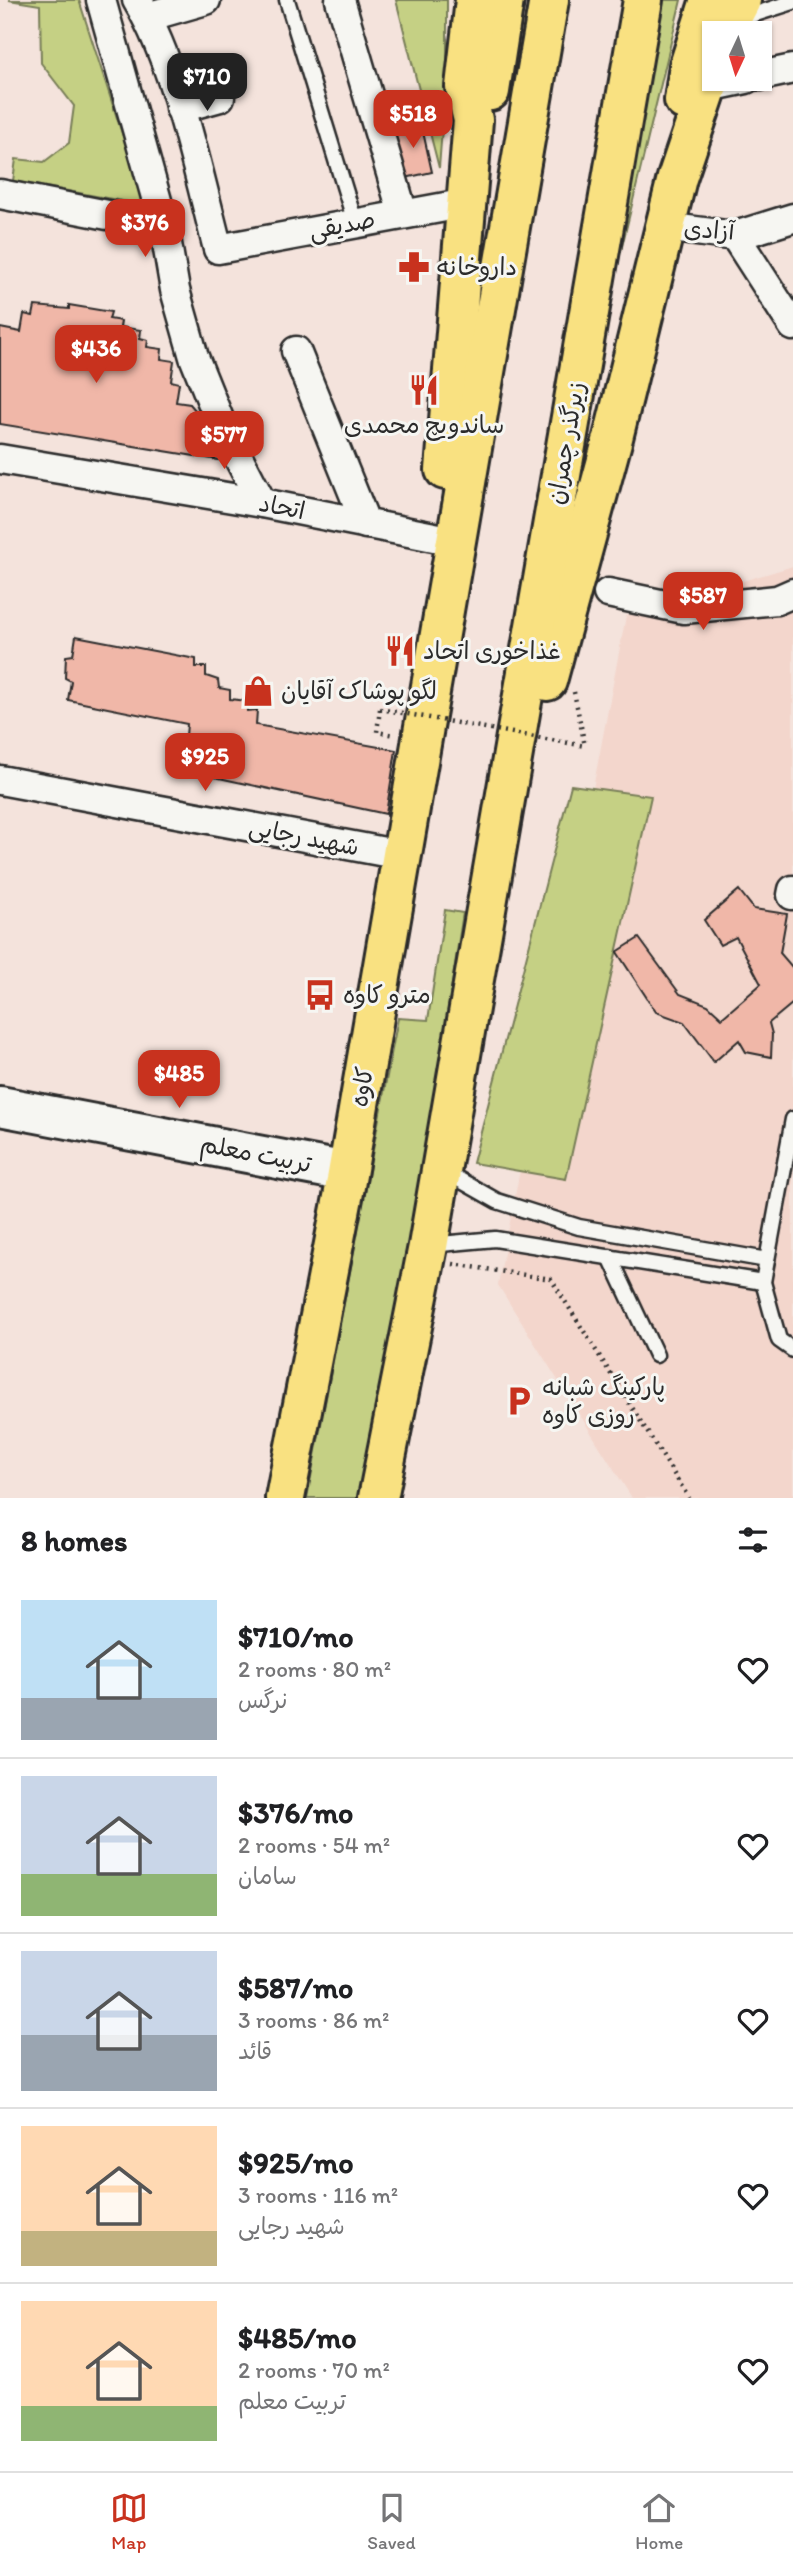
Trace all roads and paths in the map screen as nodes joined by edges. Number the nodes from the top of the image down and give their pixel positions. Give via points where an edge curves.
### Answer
1 (101, 0) edge
2 (206, 0) edge
3 (287, 0) edge
4 (340, 0) edge
5 (457, 0) edge
6 (475, 0) edge
7 (504, 0) edge
8 (549, 0) edge
9 (643, 0) edge
10 (793, 2) edge
11 (142, 8) edge
12 (728, 11) edge
13 (470, 57) junction
14 (793, 69) edge
15 (772, 73) edge
16 (707, 91) edge
17 (220, 97) dead end
18 (180, 108) junction
19 (473, 120) junction
20 (0, 194) edge
21 (467, 203) junction
22 (403, 214) junction
23 (793, 218) edge
24 (355, 222) junction
25 (164, 226) junction
26 (664, 227) junction
27 (735, 236) junction
28 (793, 326) edge
29 (296, 351) dead end
30 (0, 458) edge
31 (262, 503) junction
32 (366, 524) junction
33 (439, 538) junction
34 (608, 593) dead end
35 (793, 593) edge
36 (432, 675) junction
37 (573, 684) dead end
38 (377, 732) dead end
39 (0, 779) edge
40 (401, 855) junction
41 (491, 886) junction
42 (0, 1106) edge
43 (793, 1119) edge
44 (442, 1169) junction
45 (347, 1172) junction
46 (426, 1253) junction
47 (610, 1257) junction
48 (767, 1260) junction
49 (764, 1282) junction
50 (793, 1350) edge
51 (656, 1354) dead end
52 (285, 1498) edge
53 (378, 1498) edge
54 (689, 1498) edge

1 - 25 street
2 - 11 street
3 - 24 lane
4 - 22 street
5 - 13 main road via 458,22
6 - 13 main road
7 - 19 main road via 491,89
8 - 36 main road
9 - 41 main road, زیرگذر چمران
10 - 12 lane
11 - 18 street
12 - 26 main road via 689,66
13 - 19 main road via 465,87
14 - 15 street
16 - 26 main road
17 - 18 street
18 - 24 street, صدیقی via 218,249
19 - 21 main road
20 - 25 street
21 - 22 street, صدیقی
21 - 33 main road
22 - 24 street, صدیقی
23 - 27 street, آزادی
25 - 31 street via 194,358 221,424
26 - 27 street, آزادی
26 - 41 main road via 592,518
27 - 28 street
29 - 32 street
30 - 31 street, اتحاد
31 - 32 street, اتحاد
32 - 33 street, اتحاد
33 - 36 main road
34 - 35 street via 684,609 777,600
36 - 40 main road, کاوه
37 - 38 path, bridge via 585,746 380,709
39 - 40 street, شهید رجایی
40 - 45 main road, کاوه
41 - 44 main road
42 - 45 street, تربیت معلم
43 - 48 lane
44 - 46 main road
44 - 48 lane via 497,1201 579,1227
45 - 52 main road, کاوه
46 - 47 lane via 495,1239
46 - 53 main road
46 - 54 path via 551,1279
47 - 49 lane
47 - 51 lane
48 - 49 lane
49 - 50 lane via 779,1340

